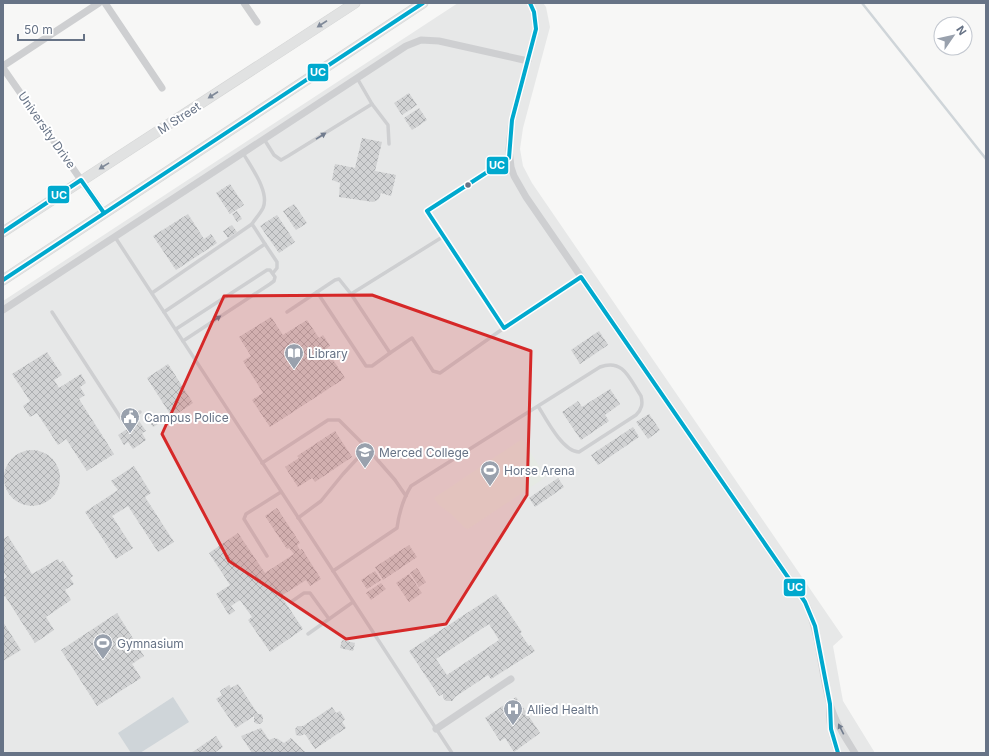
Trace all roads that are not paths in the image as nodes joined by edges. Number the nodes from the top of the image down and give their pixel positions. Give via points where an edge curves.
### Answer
1 (99, 3) edge
2 (105, 3) edge
3 (244, 3) edge
4 (355, 3) edge
5 (424, 3) edge
6 (530, 3) edge
7 (257, 22) dead end
8 (528, 61) junction
9 (3, 67) edge
10 (357, 78) junction
11 (162, 88) dead end
12 (372, 104) junction
13 (264, 139) junction
14 (389, 144) dead end
15 (243, 153) junction
16 (509, 158) junction
17 (81, 180) junction
18 (104, 213) junction
19 (252, 224) junction
20 (3, 232) edge
21 (444, 236) junction
22 (115, 237) junction
23 (265, 244) junction
24 (273, 273) junction
25 (581, 277) junction
26 (3, 280) edge
27 (317, 292) junction
28 (152, 293) junction
29 (351, 294) junction
30 (3, 310) edge
31 (52, 312) dead end
32 (164, 312) junction
33 (287, 312) dead end
34 (504, 328) junction
35 (176, 329) junction
36 (183, 341) junction
37 (390, 353) junction
38 (538, 406) junction
39 (140, 412) dead end
40 (367, 448) junction
41 (262, 463) junction
42 (281, 492) junction
43 (406, 496) junction
44 (298, 518) junction
45 (267, 556) dead end
46 (333, 572) junction
47 (291, 602) dead end
48 (353, 602) junction
49 (329, 619) junction
50 (308, 634) dead end
51 (511, 679) dead end
52 (830, 704) junction
53 (436, 729) junction
54 (452, 753) edge
55 (838, 753) edge
56 (855, 753) edge

1 - 9 street
2 - 11 street
3 - 7 street
4 -> 17 street, M Street
5 - 18 street
6 - 8 street via 536,20 536,29
8 - 10 street via 439,41 421,40 406,46
8 - 16 street via 512,120
9 - 17 street, University Drive
10 - 12 lane
10 - 13 street
13 -> 12 lane via 281,160
12 - 14 lane via 388,125
13 - 15 street
15 - 19 lane via 260,180 264,197 263,208
15 - 22 street
16 - 21 lane via 427,211
16 - 25 street via 514,176 526,197
17 - 18 street, University Drive
17 - 20 street, M Street
18 - 26 street
19 - 23 lane
19 - 28 lane
21 - 29 lane
21 - 34 lane
22 - 28 lane
22 - 30 street
23 - 24 lane via 277,262 277,268
23 - 32 lane
24 - 35 lane via 267,270
36 -> 24 lane via 270,284 276,277
25 - 34 lane
25 - 52 street via 805,602 815,626
27 - 29 lane via 339,279
27 - 33 lane
27 - 37 lane via 366,366 372,366
28 - 32 lane
29 - 37 lane
31 - 39 lane via 124,423
32 - 35 lane
34 - 37 lane via 440,373 433,371 412,338
35 - 36 lane
36 - 41 lane
38 - 38 lane via 562,441 572,450 579,452 636,414 642,409 642,401 624,371 617,365 608,364
38 - 43 lane via 411,486
40 - 41 lane via 339,420 328,420
40 - 43 lane
40 - 44 lane via 321,501
41 - 42 lane
42 - 44 lane
42 - 45 lane via 246,514 244,519
43 - 46 lane via 397,528
44 - 46 lane
46 - 48 lane
47 - 49 lane via 304,593 310,593
48 - 49 lane
48 - 53 lane
49 - 50 lane
51 - 53 street
52 - 55 street via 829,715
56 -> 52 street via 840,730
53 - 54 lane

